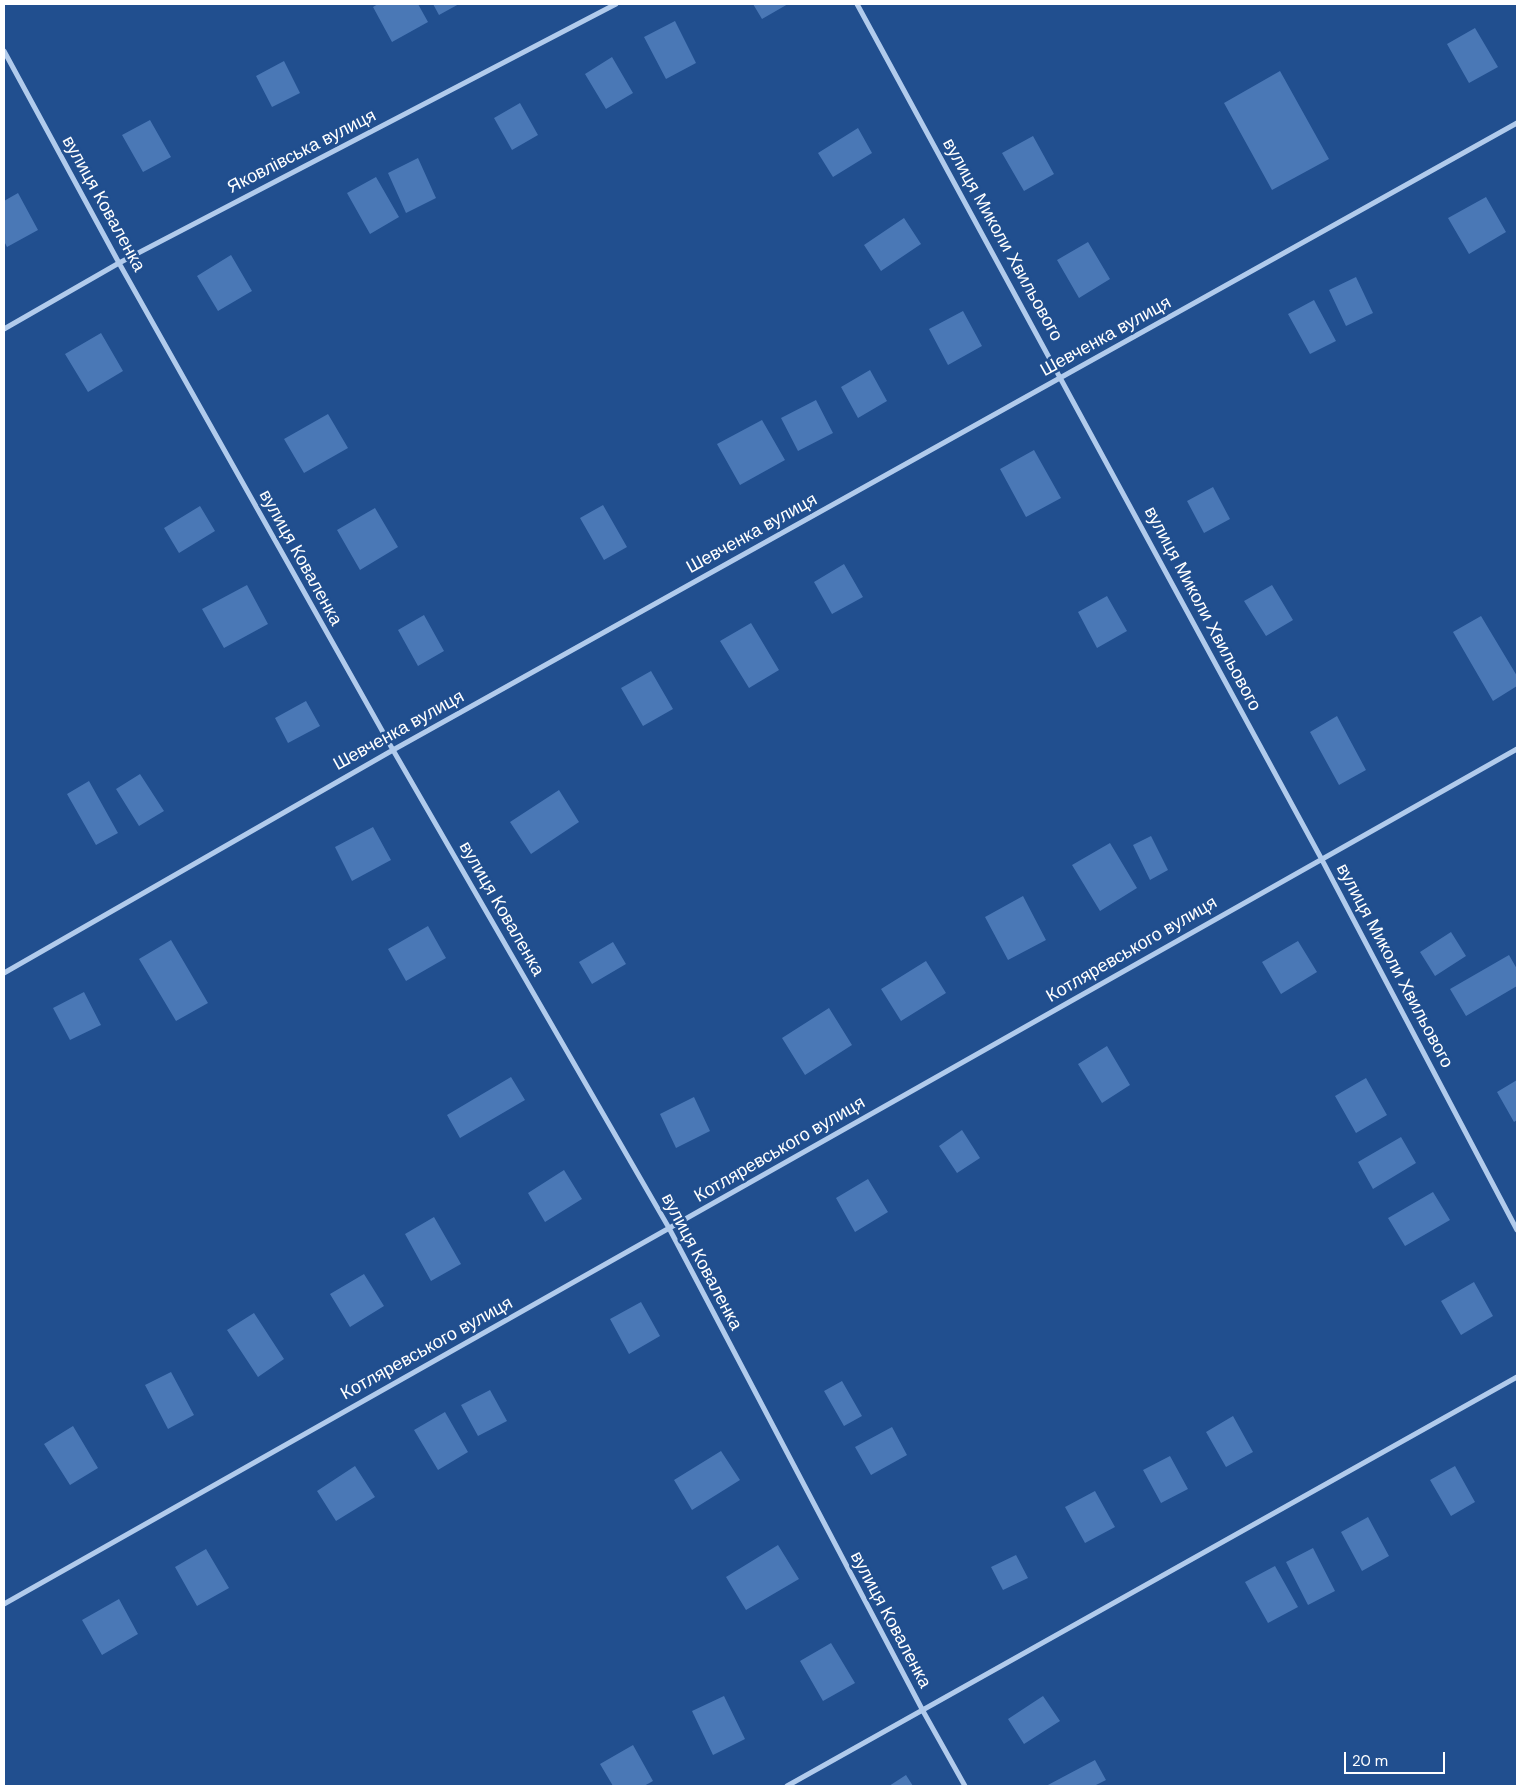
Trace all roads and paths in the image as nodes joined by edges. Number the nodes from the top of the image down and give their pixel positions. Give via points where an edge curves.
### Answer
1 (616, 4) edge
2 (857, 4) edge
3 (4, 51) edge
4 (1517, 123) edge
5 (118, 263) junction
6 (4, 329) edge
7 (1061, 378) junction
8 (1517, 748) edge
9 (392, 750) junction
10 (1321, 858) junction
11 (4, 973) edge
12 (669, 1228) junction
13 (1517, 1230) edge
14 (1517, 1377) edge
15 (4, 1604) edge
16 (922, 1711) junction
17 (787, 1786) edge
18 (965, 1786) edge

1 - 5 street, Яковлівська вулиця
2 - 7 street, вулиця Миколи Хвильового
3 - 5 street, вулиця Коваленка
4 - 7 street, Шевченка вулиця
5 - 6 street, Яковлівська вулиця
5 - 9 street, вулиця Коваленка
7 - 9 street, Шевченка вулиця
7 - 10 street, вулиця Миколи Хвильового
8 - 10 street, Котляревського вулиця
9 - 11 street, Шевченка вулиця
9 - 12 street, вулиця Коваленка
10 - 12 street, Котляревського вулиця
10 - 13 street, вулиця Миколи Хвильового
12 - 15 street, Котляревського вулиця
12 - 16 street, вулиця Коваленка
14 - 16 street
16 - 17 street
16 - 18 street, вулиця Коваленка

